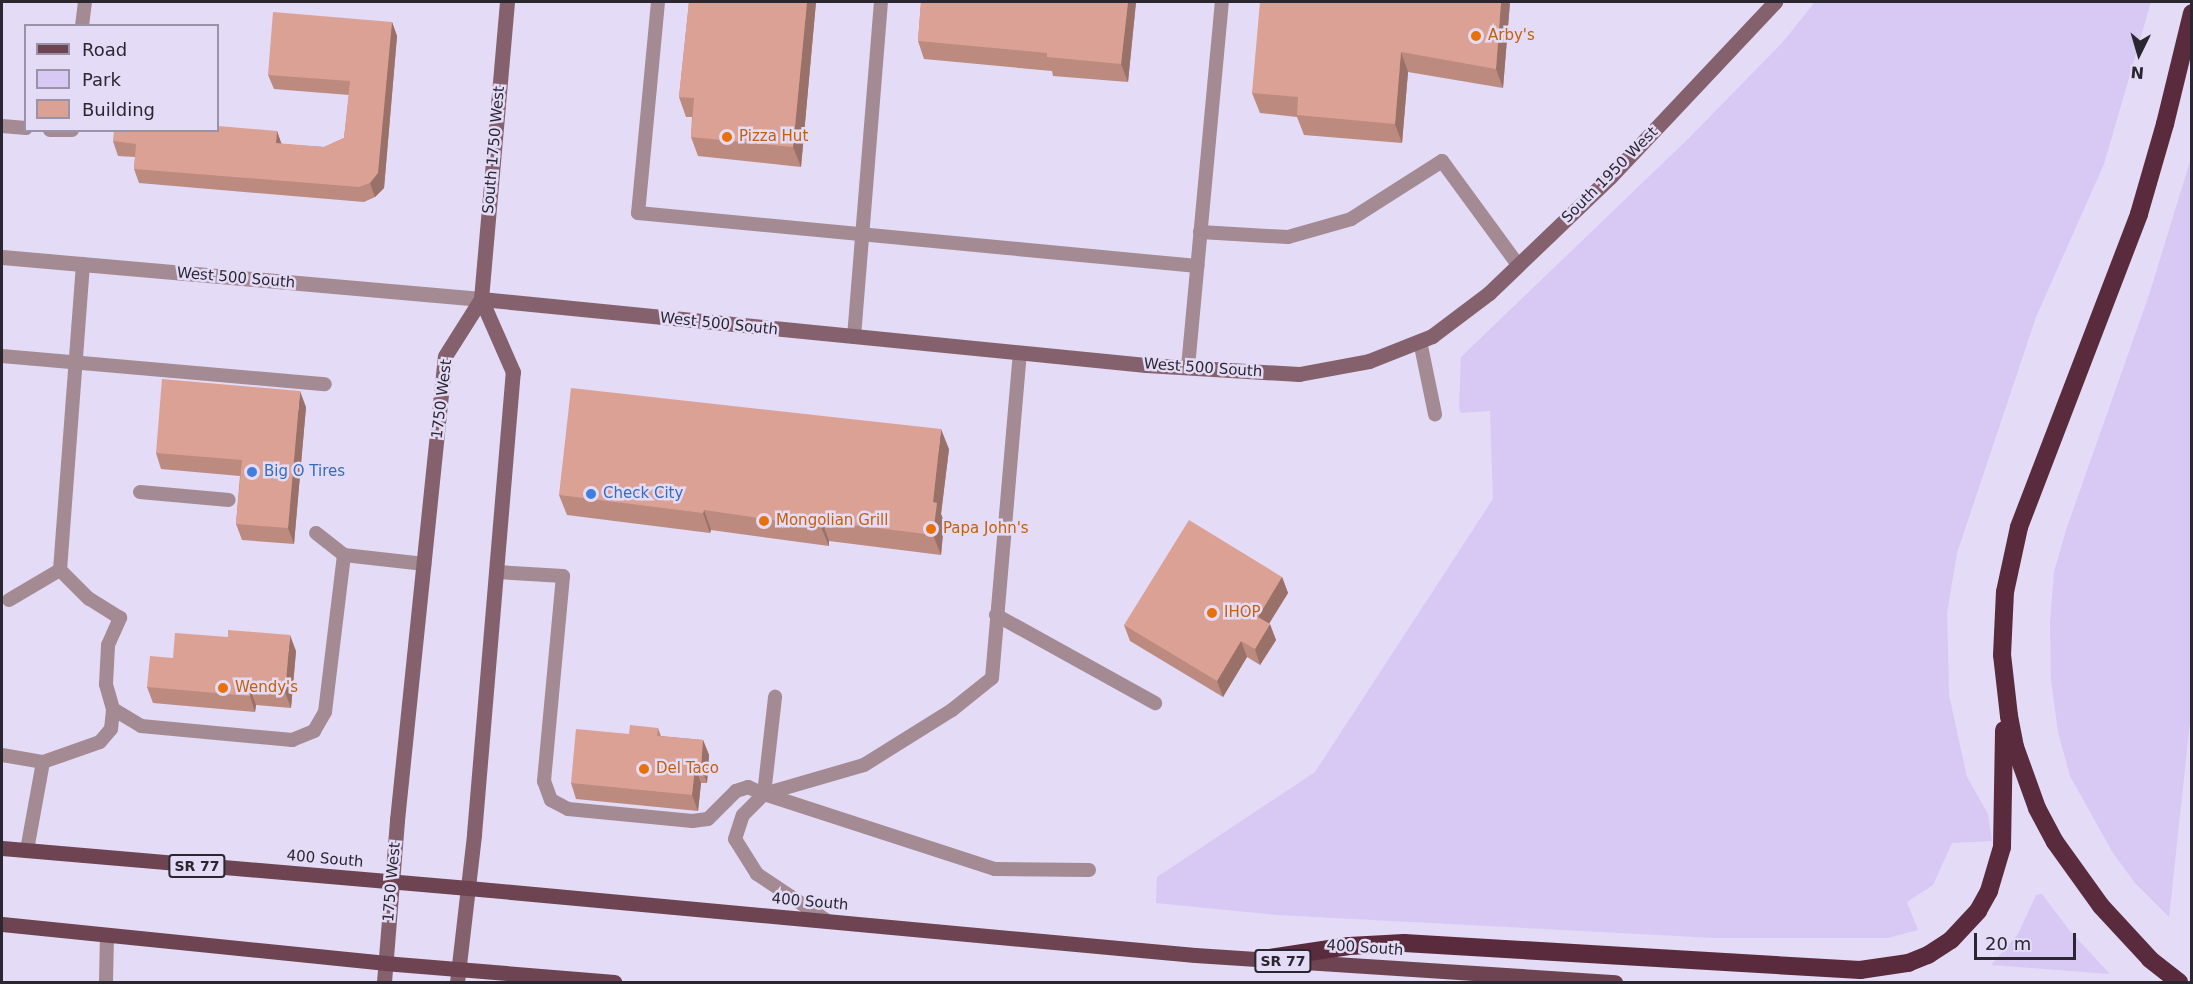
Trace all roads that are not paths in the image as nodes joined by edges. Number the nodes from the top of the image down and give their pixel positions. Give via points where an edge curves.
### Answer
1 (85, 2) edge
2 (507, 2) edge
3 (658, 2) edge
4 (881, 2) edge
5 (1222, 2) edge
6 (1775, 2) edge
7 (2192, 13) edge
8 (82, 24) edge
9 (2, 126) edge
10 (24, 128) edge
11 (1200, 232) junction
12 (862, 235) junction
13 (2, 257) edge
14 (82, 264) junction
15 (1518, 265) junction
16 (1197, 266) junction
17 (481, 299) junction
18 (854, 337) junction
19 (1426, 339) junction
20 (1020, 353) junction
21 (2, 356) edge
22 (75, 364) junction
23 (1188, 368) junction
24 (325, 384) dead end
25 (1435, 414) dead end
26 (140, 492) dead end
27 (229, 500) dead end
28 (316, 533) dead end
29 (344, 555) junction
30 (424, 564) junction
31 (60, 570) junction
32 (497, 572) junction
33 (9, 600) dead end
34 (996, 615) junction
35 (2005, 686) junction
36 (775, 697) dead end
37 (1155, 703) dead end
38 (113, 709) junction
39 (2, 755) edge
40 (42, 762) junction
41 (764, 794) junction
42 (2, 848) edge
43 (27, 850) junction
44 (1089, 870) dead end
45 (392, 883) junction
46 (468, 888) junction
47 (829, 922) junction
48 (2, 924) edge
49 (107, 935) junction
50 (1263, 959) junction
51 (384, 963) junction
52 (458, 975) edge
53 (106, 982) edge
54 (384, 982) edge
55 (614, 982) edge
56 (1615, 982) edge
57 (2179, 982) edge

1 - 8 lane
2 - 17 main road, South 1750 West
3 - 12 lane via 638,213
4 - 12 lane
5 - 11 lane
6 - 15 main road, South 1950 West via 1610,177
7 - 35 highway via 2139,214 2019,527 2006,592 2002,655
9 - 10 lane
11 - 15 lane via 1288,237 1351,219 1442,161
11 - 16 lane
12 - 16 lane
12 - 18 lane
13 - 14 street, West 500 South
14 - 17 street, West 500 South
14 - 22 lane
15 - 19 main road, South 1950 West via 1489,293
16 - 23 lane
17 - 18 main road, West 500 South
17 - 30 main road, 1750 West via 445,356
17 - 32 main road via 513,372
18 - 20 main road, West 500 South
19 - 23 main road, West 500 South via 1369,361 1299,374
19 - 25 lane
20 - 23 main road, West 500 South
20 - 34 lane
21 - 22 lane
22 - 24 lane
22 - 31 lane
26 - 27 lane
28 - 29 lane
29 - 30 lane
29 - 38 lane via 325,711 314,731 292,740 141,726
30 - 45 main road, 1750 West
31 - 33 lane
31 - 38 lane via 89,598 120,618 108,645 106,684
32 - 41 lane via 563,576 544,781 551,800 568,809 692,821 708,819 736,791 748,787
32 - 46 main road
34 - 37 lane
34 - 41 lane via 992,678 952,710 864,765
35 - 50 highway via 2003,825 1997,870 1978,911 1963,929 1946,945 1908,963 1860,970 1404,943 1338,947
35 - 57 highway via 2015,747 2041,816 2101,906 2141,950
36 - 41 lane
38 - 40 lane via 111,729 100,742
39 - 40 lane
40 - 43 lane
41 - 44 lane via 995,869
41 - 47 lane via 743,815 735,839 758,874
42 - 43 main road, 400 South / SR 77
43 - 45 main road, 400 South / SR 77
45 - 46 main road, 400 South / SR 77
45 - 51 main road, 1750 West
46 - 47 main road, 400 South / SR 77
46 - 52 main road
47 - 50 main road, 400 South / SR 77
48 - 49 main road
49 - 51 main road
49 - 53 lane
50 - 56 main road, 400 South / SR 77
51 - 52 main road
51 - 54 main road, 1750 West
52 - 55 main road

